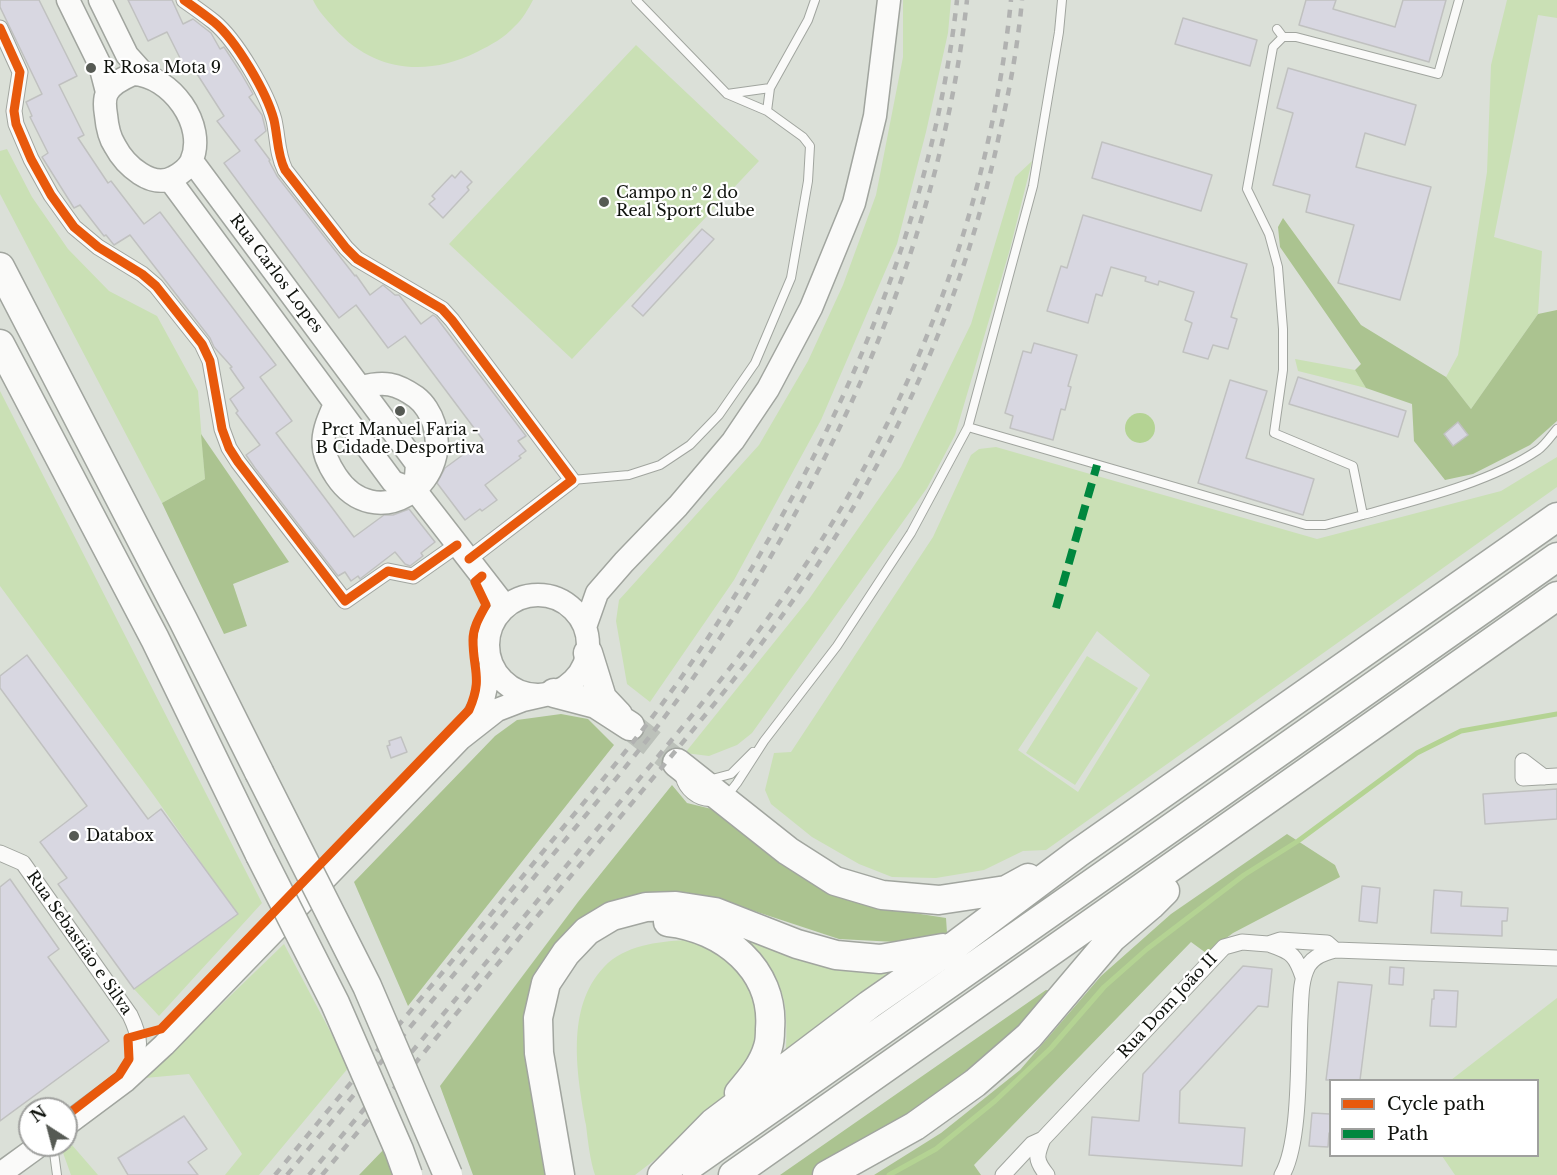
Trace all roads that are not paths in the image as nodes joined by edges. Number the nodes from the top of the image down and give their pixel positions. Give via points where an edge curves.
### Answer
1 (68, 0) edge
2 (100, 0) edge
3 (184, 0) edge
4 (636, 0) edge
5 (814, 0) edge
6 (889, 0) edge
7 (1062, 0) edge
8 (1459, 0) edge
9 (0, 28) edge
10 (1277, 29) dead end
11 (1283, 37) junction
12 (146, 75) junction
13 (770, 88) junction
14 (107, 92) junction
15 (727, 94) junction
16 (768, 111) junction
17 (192, 161) junction
18 (170, 180) junction
19 (0, 267) edge
20 (0, 344) edge
21 (360, 387) junction
22 (335, 404) junction
23 (968, 427) junction
24 (1557, 429) edge
25 (572, 480) junction
26 (415, 490) junction
27 (1363, 515) junction
28 (1557, 517) edge
29 (463, 552) junction
30 (1557, 557) edge
31 (624, 562) junction
32 (553, 596) junction
33 (1557, 596) edge
34 (505, 606) junction
35 (587, 640) junction
36 (491, 663) junction
37 (549, 694) junction
38 (460, 739) junction
39 (764, 741) junction
40 (684, 768) joint
41 (737, 798) junction
42 (1216, 837) junction
43 (0, 853) edge
44 (1078, 853) junction
45 (1268, 944) junction
46 (954, 946) junction
47 (1335, 950) junction
48 (1557, 958) edge
49 (1304, 977) junction
50 (125, 1081) junction
51 (78, 1116) edge
52 (713, 1124) junction
53 (1043, 1139) junction
54 (23, 1157) edge
55 (55, 1157) edge
56 (0, 1174) edge
57 (57, 1175) edge
58 (408, 1175) edge
59 (448, 1175) edge
60 (560, 1175) edge
61 (575, 1175) edge
62 (662, 1175) edge
63 (676, 1175) edge
64 (733, 1175) edge
65 (828, 1175) edge
66 (1003, 1175) edge
67 (1047, 1175) edge
68 (1281, 1175) edge

1 - 14 street via 100,65
2 - 12 street via 127,54
3 - 25 street via 215,22 255,78 274,120 285,170 346,248 357,259 442,309
4 - 15 lane
5 - 13 lane via 808,20
6 - 31 street via 875,116 854,203 811,308 768,389 733,441
7 - 23 lane via 1033,186
8 - 11 lane via 1438,74 1296,37
9 - 29 street via 20,72 16,124 51,195 74,227 156,286 202,344 210,361 229,448 345,601 388,572 413,576
10 - 11 lane
11 - 27 lane via 1273,47 1246,189 1269,234 1278,267 1283,370 1274,433 1353,466
12 - 14 street via 133,74 121,79
12 - 17 street via 182,103 193,131
13 - 15 lane
13 - 16 lane
14 - 18 street via 108,129 116,149 144,176
15 - 16 lane
16 - 25 lane via 810,146 791,278 755,363 719,415 690,446 660,465 629,475
17 - 18 street via 184,172
17 - 21 street, Rua Carlos Lopes
18 - 22 street, Rua Carlos Lopes
19 - 59 highway, bridge via 367,986
20 - 58 highway, bridge via 155,639 335,1003
21 - 26 street, Rua Carlos Lopes via 417,464
21 - 26 street via 377,383 403,387 422,401 432,419 438,438 433,466
22 - 26 street, Rua Carlos Lopes via 393,482
22 - 26 street via 322,445 327,463 343,487 362,500 383,504
23 - 27 lane via 1306,525 1325,525
23 - 39 lane via 911,533 837,646
24 - 27 lane via 1540,449 1492,474
25 - 29 street
26 - 29 street
28 - 44 highway
29 - 34 street
30 - 63 highway
31 - 32 street via 582,591
31 - 35 street via 597,593
32 - 34 street via 520,597
32 - 35 street via 578,613
33 - 42 highway
34 - 36 street via 489,632 487,648
35 - 37 street via 584,666 576,678
35 - 37 highway via 602,698 628,725 596,704
36 - 37 street via 512,688 528,694
36 - 38 street via 483,700
37 - 38 street via 497,710
38 - 50 street, Rua Sebastião e Silva
39 - 40 lane via 731,774 716,779
39 - 41 lane
40 - 41 highway
41 - 44 highway via 788,851 835,881 882,895 939,900 1006,890
42 - 64 highway
42 - 65 highway via 1151,905 1112,938 1029,1036 975,1083 915,1126
43 - 50 street, Rua Sebastião e Silva via 23,863 130,1015 139,1036 139,1050
44 - 46 highway
45 - 47 street, Rua Dom João II via 1280,940 1327,944
45 - 49 street via 1287,950 1298,960
45 - 53 street, Rua Dom João II via 1242,942 1224,947
46 - 52 highway via 869,1005
46 - 60 highway via 880,959 836,955 797,944 715,912 676,906 646,907 612,916 587,931 566,953 546,983 538,1018 539,1053
47 - 48 street, Rua Dom João II
47 - 49 street via 1319,955 1309,964
49 - 68 street via 1296,1111 1290,1158
50 - 51 street, Rua Sebastião e Silva
52 - 61 highway via 755,1076 769,1046 771,1013 761,978 740,953 709,932 669,921 631,927 597,946 572,973 558,1001 554,1035
52 - 62 highway
53 - 66 street, Rua Dom João II via 1032,1144
53 - 67 street via 1037,1155
54 - 56 street
55 - 57 lane

